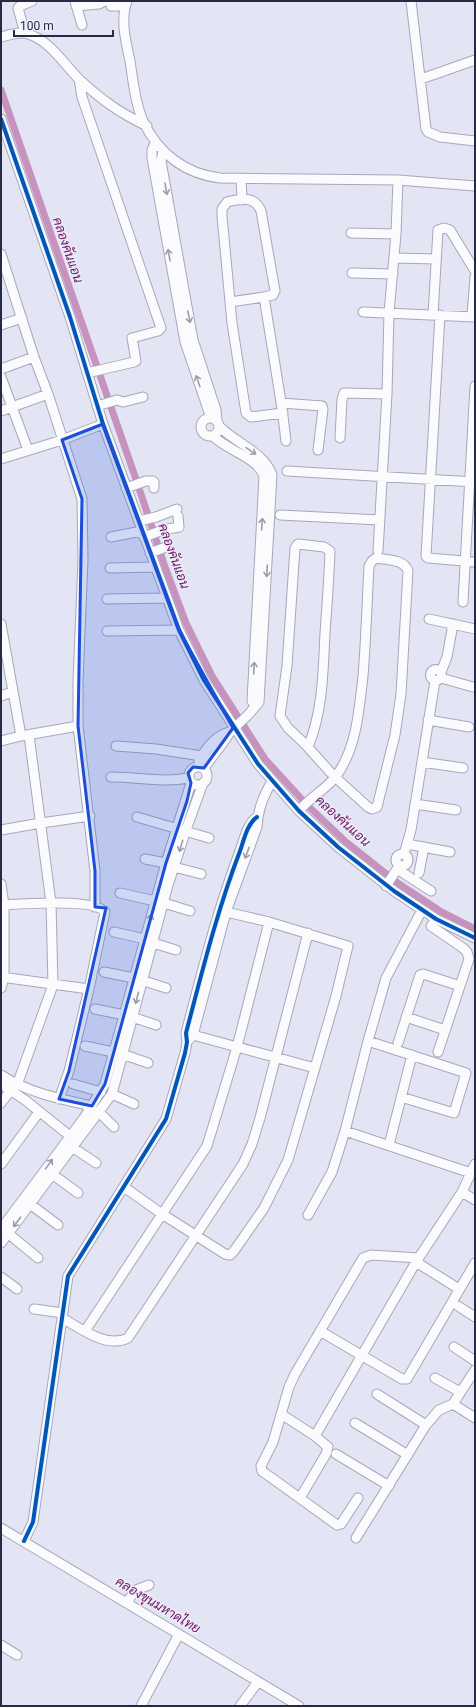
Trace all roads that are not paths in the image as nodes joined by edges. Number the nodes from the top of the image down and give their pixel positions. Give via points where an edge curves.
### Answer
1 (32, 1) edge
2 (411, 1) edge
3 (76, 4) edge
4 (105, 4) edge
5 (126, 4) edge
6 (82, 25) dead end
7 (25, 33) junction
8 (1, 37) edge
9 (475, 60) edge
10 (79, 79) junction
11 (421, 79) junction
12 (1, 119) edge
13 (147, 126) junction
14 (475, 141) edge
15 (155, 143) junction
16 (163, 151) junction
17 (241, 179) junction
18 (398, 180) junction
19 (475, 186) edge
20 (242, 200) junction
21 (351, 233) dead end
22 (396, 234) junction
23 (1, 254) edge
24 (395, 258) junction
25 (436, 259) junction
26 (176, 271) junction
27 (475, 271) edge
28 (352, 273) dead end
29 (393, 274) junction
30 (5, 277) edge
31 (475, 277) edge
32 (264, 297) junction
33 (230, 302) junction
34 (363, 312) dead end
35 (389, 313) junction
36 (436, 315) junction
37 (474, 317) edge
38 (22, 318) junction
39 (1, 325) edge
40 (34, 357) junction
41 (1, 370) edge
42 (91, 372) junction
43 (1, 377) edge
44 (475, 386) edge
45 (48, 394) junction
46 (387, 394) junction
47 (142, 397) dead end
48 (281, 403) junction
49 (100, 405) junction
50 (12, 407) junction
51 (1, 411) edge
52 (283, 413) junction
53 (216, 422) junction
54 (103, 424) junction
55 (213, 436) junction
56 (340, 438) dead end
57 (62, 440) junction
58 (286, 441) dead end
59 (28, 450) junction
60 (318, 450) dead end
61 (1, 459) edge
62 (286, 471) dead end
63 (382, 478) junction
64 (431, 480) junction
65 (472, 482) edge
66 (130, 487) junction
67 (154, 488) dead end
68 (280, 515) dead end
69 (142, 520) junction
70 (380, 520) junction
71 (146, 534) junction
72 (111, 537) dead end
73 (166, 547) dead end
74 (378, 551) dead end
75 (153, 552) junction
76 (465, 561) junction
77 (475, 562) edge
78 (155, 567) junction
79 (110, 568) dead end
80 (167, 598) junction
81 (107, 599) dead end
82 (463, 602) dead end
83 (429, 618) dead end
84 (1, 624) edge
85 (453, 624) junction
86 (475, 629) edge
87 (179, 630) junction
88 (107, 631) dead end
89 (3, 651) edge
90 (439, 677) junction
91 (473, 687) dead end
92 (12, 692) junction
93 (1, 696) edge
94 (254, 706) junction
95 (428, 720) junction
96 (78, 726) junction
97 (469, 727) dead end
98 (233, 728) junction
99 (25, 735) junction
100 (1, 741) edge
101 (116, 746) dead end
102 (308, 747) junction
103 (202, 756) junction
104 (422, 762) junction
105 (200, 767) junction
106 (463, 768) dead end
107 (335, 773) junction
108 (111, 777) dead end
109 (190, 781) junction
110 (272, 781) junction
111 (203, 783) junction
112 (415, 804) junction
113 (301, 808) junction
114 (456, 810) dead end
115 (90, 816) junction
116 (137, 817) dead end
117 (41, 823) junction
118 (181, 829) junction
119 (1, 830) edge
120 (209, 838) dead end
121 (407, 844) junction
122 (424, 847) junction
123 (450, 852) dead end
124 (145, 859) dead end
125 (170, 865) junction
126 (397, 868) junction
127 (419, 872) dead end
128 (201, 874) dead end
129 (232, 881) junction
130 (1, 884) edge
131 (387, 884) junction
132 (431, 891) dead end
133 (120, 893) dead end
134 (160, 902) junction
135 (51, 903) junction
136 (2, 905) edge
137 (95, 906) junction
138 (422, 910) junction
139 (190, 911) dead end
140 (226, 912) junction
141 (417, 918) junction
142 (269, 922) junction
143 (434, 922) junction
144 (114, 932) dead end
145 (308, 933) junction
146 (475, 938) edge
147 (149, 941) junction
148 (176, 950) dead end
149 (208, 962) junction
150 (104, 972) dead end
151 (3, 977) edge
152 (138, 979) junction
153 (53, 985) junction
154 (460, 986) junction
155 (1, 988) edge
156 (166, 988) dead end
157 (89, 989) junction
158 (95, 1009) dead end
159 (128, 1016) junction
160 (406, 1017) junction
161 (156, 1025) dead end
162 (445, 1030) junction
163 (190, 1039) junction
164 (368, 1040) junction
165 (398, 1043) dead end
166 (85, 1046) dead end
167 (238, 1047) junction
168 (438, 1052) dead end
169 (117, 1053) junction
170 (412, 1055) junction
171 (276, 1058) junction
172 (148, 1063) dead end
173 (315, 1068) junction
174 (1, 1075) edge
175 (1, 1084) edge
176 (73, 1084) dead end
177 (14, 1087) junction
178 (101, 1092) junction
179 (112, 1094) junction
180 (401, 1097) junction
181 (59, 1099) junction
182 (1, 1103) edge
183 (134, 1104) dead end
184 (96, 1109) junction
185 (39, 1112) junction
186 (87, 1120) junction
187 (114, 1127) dead end
188 (345, 1131) junction
189 (70, 1136) junction
190 (389, 1145) junction
191 (72, 1147) junction
192 (96, 1163) dead end
193 (1, 1164) edge
194 (473, 1168) edge
195 (52, 1174) junction
196 (124, 1187) junction
197 (37, 1188) junction
198 (462, 1192) junction
199 (78, 1193) dead end
200 (475, 1200) edge
201 (30, 1204) junction
202 (162, 1214) junction
203 (308, 1215) dead end
204 (58, 1225) dead end
205 (3, 1230) edge
206 (197, 1235) junction
207 (1, 1243) edge
208 (38, 1258) dead end
209 (418, 1260) junction
210 (475, 1263) edge
211 (1, 1277) edge
212 (17, 1289) dead end
213 (460, 1289) junction
214 (458, 1306) dead end
215 (34, 1309) dead end
216 (62, 1316) junction
217 (475, 1316) edge
218 (320, 1330) junction
219 (85, 1331) junction
220 (454, 1347) dead end
221 (363, 1355) junction
222 (475, 1360) edge
223 (475, 1370) edge
224 (435, 1378) dead end
225 (460, 1392) junction
226 (377, 1394) dead end
227 (453, 1404) junction
228 (281, 1414) junction
229 (475, 1418) edge
230 (355, 1423) dead end
231 (426, 1425) junction
232 (315, 1436) junction
233 (336, 1454) dead end
234 (408, 1455) junction
235 (389, 1486) junction
236 (300, 1498) junction
237 (358, 1498) dead end
238 (2, 1530) edge
239 (356, 1538) dead end
240 (25, 1539) junction
241 (149, 1585) dead end
242 (130, 1598) junction
243 (179, 1634) junction
244 (1, 1645) edge
245 (17, 1655) dead end
246 (258, 1682) junction
247 (286, 1703) edge
248 (141, 1706) edge
249 (240, 1706) edge
250 (299, 1706) edge

1 - 7 street via 18,8
2 - 11 street
3 - 4 street
3 - 6 street
4 - 5 street
5 - 13 street via 125,36 139,108
7 - 8 street
7 - 10 street via 45,43
9 - 11 street
10 - 13 street via 121,114
10 - 42 street via 82,97 161,328 133,337 136,361
11 - 14 street via 424,120 428,132 440,137
12 - 42 street
13 - 15 street
15 - 16 street
26 -> 15 street via 152,158
16 - 17 street via 192,172 206,177
16 -> 26 street via 161,161
17 - 18 street
17 - 20 street
18 - 19 street
18 - 22 street
20 - 32 street via 254,201 261,211 275,291 273,295
20 - 33 street via 227,202 222,213
21 - 22 street
22 - 24 street
23 - 30 street
24 - 25 street
24 - 29 street
25 - 27 street via 437,231 445,228 450,230
25 - 36 street
26 - 53 street via 189,341
28 - 29 street
29 - 35 street
30 - 38 street
31 - 37 street
32 - 33 street
32 - 48 street
33 - 52 street via 246,413 251,417
34 - 35 street
35 - 36 street
35 - 46 street
36 - 37 street
36 - 64 street
38 - 39 street
38 - 40 street
40 - 41 street
40 - 45 street
42 - 49 street
43 - 50 street
44 - 65 street
45 - 50 street
45 - 57 street
46 - 56 street via 344,393
46 - 63 street
47 - 49 street
48 - 52 street
48 - 60 street via 322,406
49 - 54 street
50 - 51 street
50 - 59 street
52 - 58 street
53 - 55 street via 218,432
53 - 55 street via 204,421 201,429 205,435
53 -> 94 street via 227,434 264,459 272,475 260,696 259,702
54 - 57 street
54 - 66 street
94 -> 55 street via 252,701 264,476 258,465
57 - 59 street
57 - 96 street via 82,499 83,560
59 - 61 street
62 - 63 street
63 - 64 street
63 - 70 street
64 - 65 street
64 - 76 street via 426,557
65 - 76 street
66 - 67 street via 153,481
66 - 69 street
68 - 70 street
69 - 71 street
69 - 71 street via 177,513 179,526
70 - 74 street
71 - 72 street
71 - 75 street
73 - 75 street
75 - 78 street
76 - 77 street
76 - 82 street
78 - 79 street
78 - 80 street
80 - 81 street
80 - 87 street
83 - 85 street
84 - 89 street
85 - 86 street
85 - 90 street via 447,657
87 - 88 street
87 - 98 street via 204,680
89 - 92 street
90 - 91 street
90 - 95 street
92 - 93 street
92 - 99 street
94 - 98 street
95 - 97 street
95 - 104 street
96 - 99 street
96 - 115 street
98 - 103 street via 220,736
98 - 105 street
98 - 110 street
99 - 100 street
99 - 117 street
101 - 103 street
102 - 102 street via 288,728 280,716 287,666 295,548 298,544 324,547 330,551 322,683 315,731
102 - 107 street
103 - 105 street
104 - 106 street
104 - 112 street
105 - 109 street via 191,770
105 - 111 street via 207,774
107 - 107 street via 347,758 358,718 369,566 376,558 402,563 408,571 401,694 395,735 376,807 368,807
107 - 113 street via 315,797
108 - 109 street
109 - 111 street via 199,785
109 - 118 street
110 - 113 street
110 - 129 street via 264,794 257,817 252,820
111 - 118 street
112 - 114 street
112 - 121 street
113 - 131 street via 338,847
115 - 117 street
115 - 137 street
116 - 118 street
117 - 119 street
117 - 135 street
118 - 120 street
118 - 125 street
121 - 122 street
121 - 126 street via 404,854 396,859
122 - 123 street
122 - 127 street
124 - 125 street
125 - 128 street
125 - 134 street
126 - 131 street
126 - 132 street
129 - 140 street
129 - 149 street
130 - 136 street
131 - 138 street
133 - 134 street
134 - 139 street
134 - 147 street
135 - 136 street
135 - 137 street
135 - 153 street
136 - 151 street
137 - 157 street via 103,909 105,913
138 - 141 street
138 - 143 street
140 - 142 street
140 - 149 street
141 - 143 street
141 - 164 street via 386,978
142 - 145 street
142 - 167 street
143 - 146 street
143 - 154 street via 467,952 469,959
144 - 147 street
145 - 171 street
145 - 173 street via 348,946
147 - 148 street
147 - 152 street
149 - 163 street via 186,1033
150 - 152 street
151 - 153 street
151 - 155 street
152 - 156 street
152 - 159 street
153 - 157 street
153 - 177 street
154 - 160 street via 421,975
154 - 162 street
157 - 181 street via 69,1071
158 - 159 street
159 - 161 street
159 - 169 street
160 - 162 street
160 - 165 street
162 - 168 street
163 - 167 street
163 - 196 street via 166,1119
164 - 170 street
164 - 188 street
166 - 169 street
167 - 171 street
167 - 202 street via 207,1146
169 - 172 street
169 - 178 street
169 - 179 street
170 - 180 street
170 - 180 street via 466,1074 454,1113
171 - 173 street
171 - 206 street via 248,1154
173 - 206 street via 288,1160 264,1208 234,1251 230,1255 226,1254
174 - 177 street
175 - 177 street
176 - 178 street
177 - 181 street
177 - 182 street
177 - 185 street
178 - 184 street
179 - 183 street
179 - 184 street
180 - 190 street
181 - 184 street
184 - 186 street
184 - 187 street
185 - 189 street
185 - 193 street
186 - 189 street
186 - 191 street
188 - 190 street
188 - 203 street via 332,1172
197 -> 189 street
190 - 194 street
191 - 192 street
191 - 195 street
194 - 198 street
195 - 197 street
195 - 199 street
196 - 202 street
196 - 216 street via 71,1270 66,1282
197 - 201 street
197 - 205 street
198 - 200 street
198 - 209 street
201 - 204 street
201 -> 205 street
202 - 206 street
202 - 219 street
205 - 207 street
205 - 208 street
206 - 219 street via 128,1338 120,1341 96,1337
209 - 213 street
209 - 218 street via 364,1256
209 - 221 street
210 - 213 street
211 - 212 street
213 - 221 street via 407,1379 402,1379
214 - 217 street
215 - 216 street
216 - 219 street
216 - 240 street via 32,1528
218 - 221 street
218 - 228 street via 291,1381
220 - 222 street
221 - 232 street
223 - 225 street
224 - 225 street
225 - 227 street
226 - 231 street
227 - 229 street
227 - 231 street via 439,1410
228 - 232 street
228 - 236 street via 261,1470
230 - 234 street
231 - 234 street
232 - 236 street via 326,1444 328,1449
233 - 235 street
234 - 235 street
235 - 239 street
236 - 237 street via 337,1525 341,1524
238 - 240 street
240 - 242 street
241 - 242 street via 140,1588
242 - 243 street
243 - 246 street
243 - 248 street
244 - 245 street
246 - 247 street
246 - 249 street
247 - 250 street

